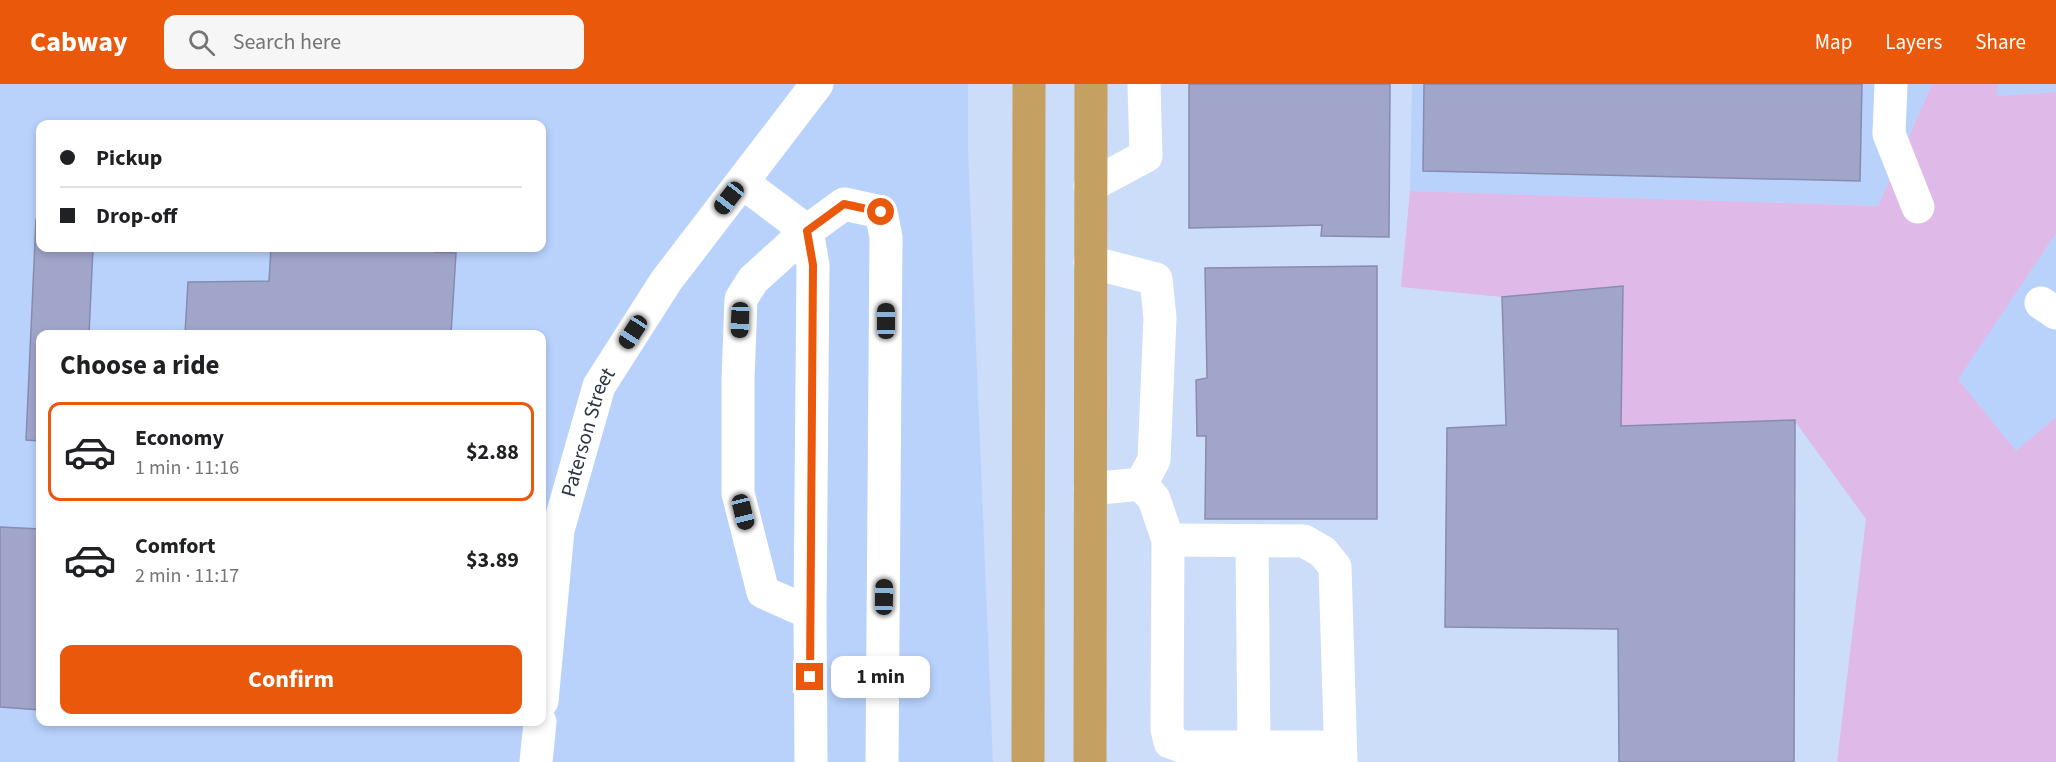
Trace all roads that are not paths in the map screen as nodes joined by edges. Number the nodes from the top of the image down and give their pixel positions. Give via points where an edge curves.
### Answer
1 (817, 84) edge
2 (1029, 84) edge
3 (1091, 84) edge
4 (1144, 84) edge
5 (1891, 84) edge
6 (742, 182) junction
7 (1090, 186) junction
8 (1918, 207) dead end
9 (807, 231) junction
10 (1090, 262) junction
11 (1141, 484) junction
12 (1090, 489) junction
13 (1168, 540) junction
14 (1252, 541) junction
15 (810, 612) junction
16 (546, 658) edge
17 (540, 726) edge
18 (1090, 747) edge
19 (1254, 747) junction
20 (1341, 755) edge
21 (536, 762) edge
22 (811, 762) edge
23 (882, 762) edge
24 (1028, 762) edge
25 (1106, 762) edge

1 - 6 street, Paterson Street
2 - 24 highway
3 - 7 highway
4 - 7 street via 1146,156
5 - 8 street via 1889,134
6 - 9 street
6 - 16 street, Paterson Street via 666,280 598,386 558,530
7 - 10 highway
9 - 15 street via 813,265
9 - 15 street via 753,280 741,299 738,493 764,592
9 - 23 street via 844,204 881,212 886,237
10 - 11 street via 1156,279 1160,318 1155,460
10 - 12 highway
11 - 12 street
11 - 13 street via 1154,499
12 - 18 highway
13 - 14 street
13 - 19 street via 1170,742 1184,747
14 - 19 street
14 - 20 street via 1304,541 1323,552 1335,567
15 - 22 street
17 - 21 street
18 - 25 street
19 - 20 street

